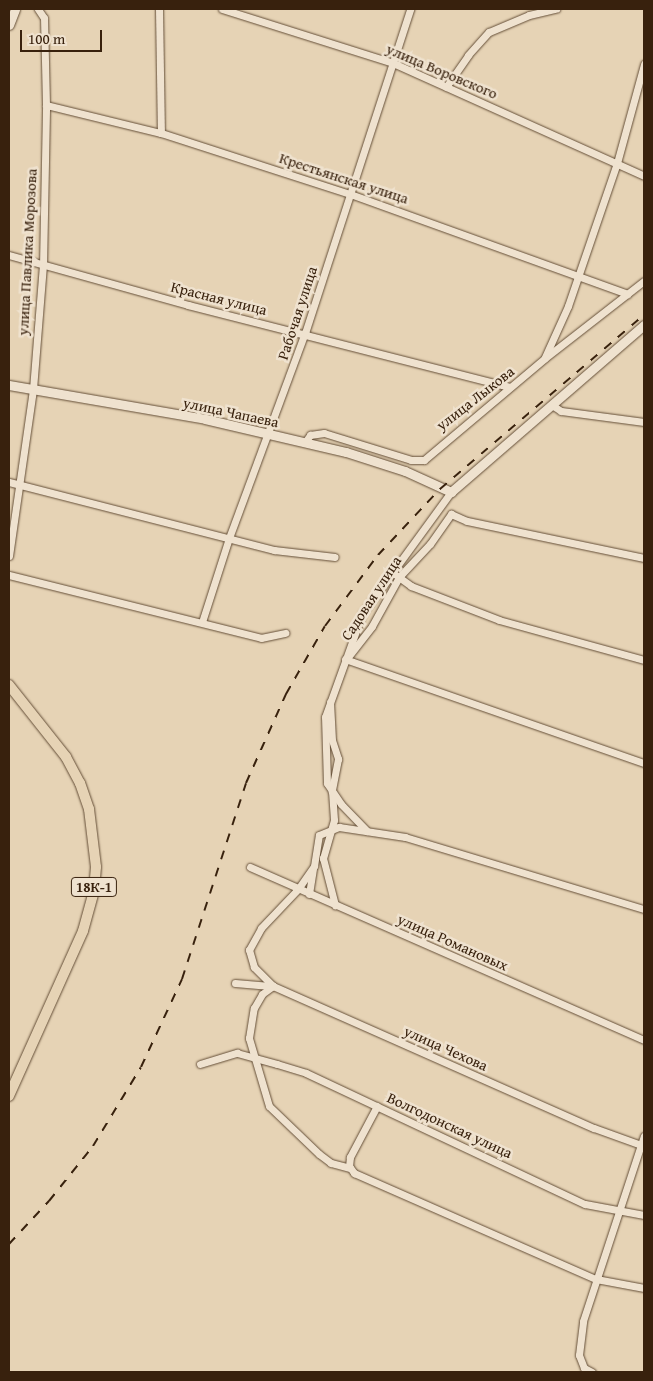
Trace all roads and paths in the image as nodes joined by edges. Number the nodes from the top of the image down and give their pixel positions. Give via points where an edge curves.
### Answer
1 (15, 9) edge
2 (38, 9) edge
3 (159, 9) edge
4 (222, 9) edge
5 (410, 9) edge
6 (556, 9) edge
7 (9, 26) edge
8 (394, 63) junction
9 (644, 64) edge
10 (446, 87) junction
11 (46, 105) junction
12 (161, 133) junction
13 (617, 163) junction
14 (644, 176) edge
15 (350, 194) junction
16 (9, 254) edge
17 (43, 266) junction
18 (577, 273) junction
19 (644, 281) edge
20 (628, 294) junction
21 (644, 325) edge
22 (305, 333) junction
23 (545, 358) junction
24 (9, 385) edge
25 (510, 387) junction
26 (33, 389) junction
27 (552, 405) junction
28 (644, 422) edge
29 (268, 434) junction
30 (305, 442) junction
31 (9, 482) edge
32 (19, 485) junction
33 (451, 492) junction
34 (229, 538) junction
35 (9, 556) edge
36 (335, 557) dead end
37 (644, 558) edge
38 (392, 572) junction
39 (9, 575) edge
40 (399, 577) junction
41 (202, 622) junction
42 (285, 632) dead end
43 (346, 659) junction
44 (644, 660) edge
45 (9, 685) edge
46 (330, 699) junction
47 (644, 763) edge
48 (332, 791) junction
49 (331, 828) junction
50 (367, 831) junction
51 (314, 866) junction
52 (250, 867) dead end
53 (298, 889) junction
54 (309, 894) junction
55 (335, 905) junction
56 (644, 909) edge
57 (234, 982) dead end
58 (273, 986) junction
59 (644, 1040) edge
60 (249, 1056) junction
61 (200, 1064) dead end
62 (9, 1096) edge
63 (377, 1106) junction
64 (644, 1136) edge
65 (642, 1146) edge
66 (350, 1168) junction
67 (620, 1211) junction
68 (644, 1215) edge
69 (596, 1279) junction
70 (644, 1288) edge
71 (582, 1370) edge
72 (592, 1372) edge

1 - 7 street
2 - 11 street, улица Павлика Морозова via 44,18
3 - 12 street
4 - 8 street, улица Воровского
5 - 8 street, Рабочая улица
6 - 10 street via 529,15 489,32
8 - 10 street, улица Воровского
8 - 15 street, Рабочая улица
9 - 13 street
10 - 13 street, улица Воровского
11 - 12 street, Крестьянская улица
11 - 17 street, улица Павлика Морозова
12 - 15 street, Крестьянская улица
13 - 14 street, улица Воровского
13 - 18 street
15 - 18 street, Крестьянская улица
15 - 22 street, Рабочая улица
16 - 17 street, Красная улица
17 - 22 street, Красная улица
17 - 26 street, улица Павлика Морозова
18 - 20 street, Крестьянская улица via 599,286
18 - 23 street via 568,306
19 - 20 street, улица Лыкова
20 - 23 street, улица Лыкова
21 - 27 street, Садовая улица
22 - 25 street, Красная улица
22 - 29 street, Рабочая улица
23 - 25 street, улица Лыкова
24 - 26 street, улица Чапаева
25 - 30 street, улица Лыкова via 424,460 411,460 324,433 310,435
26 - 29 street, улица Чапаева
26 - 32 street, улица Павлика Морозова
27 - 28 street via 560,411
27 - 33 street, Садовая улица
29 - 30 street, улица Чапаева
29 - 34 street, Рабочая улица
30 - 33 street, улица Чапаева via 383,463
31 - 32 street
32 - 34 street
32 - 35 street, улица Павлика Морозова
33 - 38 street, Садовая улица
34 - 36 street via 274,550
34 - 41 street, Рабочая улица
37 - 40 street, Садовая улица via 468,521 451,514 430,544
38 - 40 street
38 - 43 street, Садовая улица via 362,614
39 - 41 street
40 - 43 street, Садовая улица via 372,626
40 - 44 street via 411,586 499,620
41 - 42 street via 261,638
43 - 46 street
43 - 47 street
45 - 62 main road, 18К-1 via 66,757 80,783 89,809 96,866 94,891 83,931
46 - 48 street via 332,740 338,759
46 - 48 street via 324,732 327,783
48 - 49 street via 335,812
48 - 50 street
49 - 50 street
49 - 51 street via 319,835
49 - 55 street via 323,858
50 - 56 street via 405,837
51 - 53 street
51 - 54 street
52 - 53 street, улица Романовых
53 - 54 street, улица Романовых
53 - 58 street via 262,928 250,950 254,968
54 - 55 street, улица Романовых
55 - 59 street, улица Романовых
57 - 58 street, улица Чехова
58 - 60 street via 262,994 254,1008 249,1029
58 - 65 street, улица Чехова
60 - 61 street via 229,1054
60 - 63 street, Волгодонская улица via 306,1073
60 - 66 street via 265,1100 275,1113 331,1163
63 - 66 street via 350,1157
63 - 67 street, Волгодонская улица via 585,1204
64 - 65 street
65 - 67 street
66 - 69 street
67 - 68 street, Волгодонская улица
67 - 69 street
69 - 70 street
69 - 71 street via 583,1322
71 - 72 street

